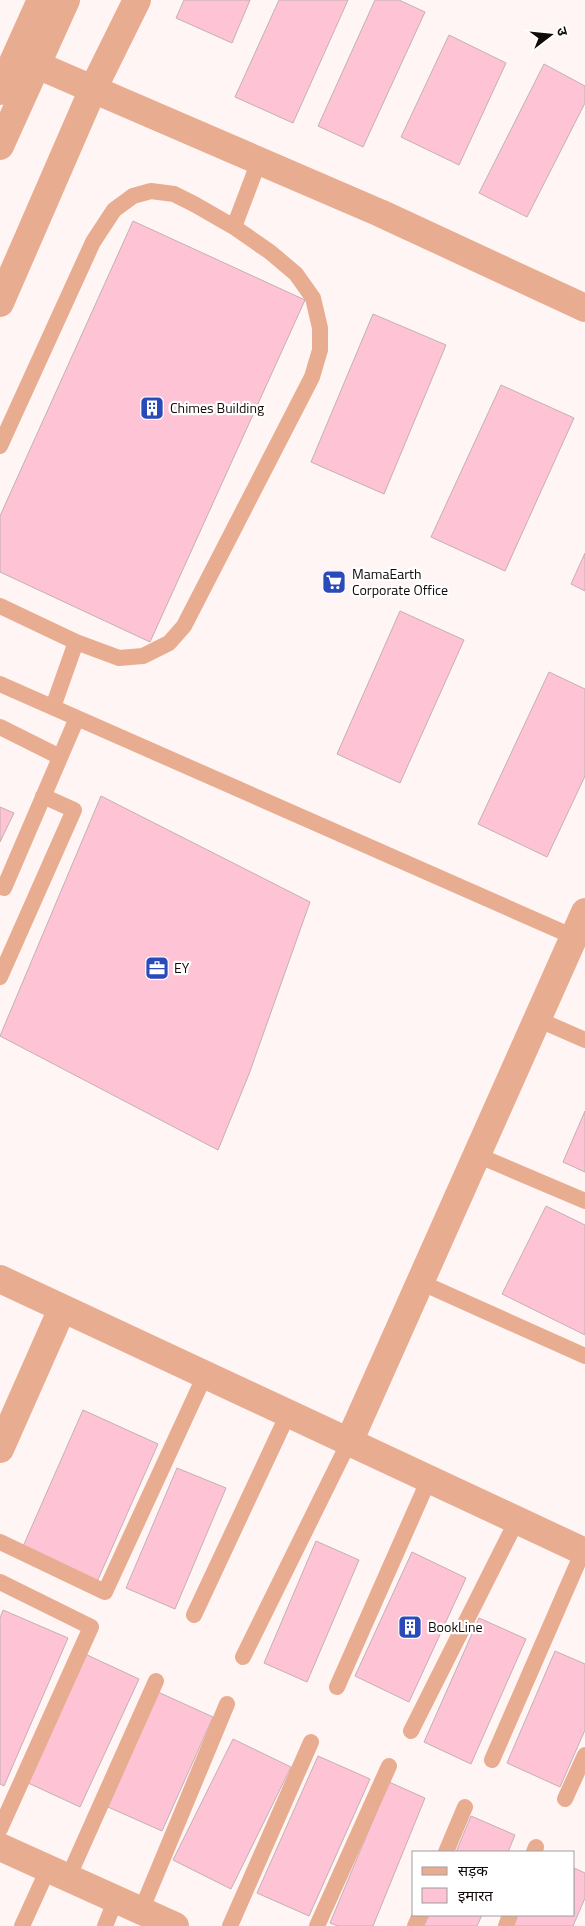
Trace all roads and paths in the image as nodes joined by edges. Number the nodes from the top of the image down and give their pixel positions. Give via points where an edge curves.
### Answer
1 (41, 0) edge
2 (66, 0) edge
3 (137, 0) edge
4 (37, 65) junction
5 (93, 89) junction
6 (0, 91) edge
7 (0, 146) edge
8 (259, 161) junction
9 (234, 227) junction
10 (0, 303) edge
11 (585, 308) edge
12 (0, 446) edge
13 (0, 606) edge
14 (76, 642) junction
15 (0, 684) edge
16 (53, 707) junction
17 (77, 718) junction
18 (0, 727) edge
19 (60, 757) junction
20 (43, 796) junction
21 (4, 888) dead end
22 (585, 912) edge
23 (574, 937) junction
24 (0, 976) edge
25 (537, 1019) junction
26 (585, 1040) edge
27 (477, 1155) junction
28 (585, 1201) edge
29 (0, 1279) edge
30 (420, 1282) junction
31 (62, 1309) junction
32 (585, 1356) edge
33 (205, 1376) junction
34 (288, 1414) junction
35 (2, 1441) edge
36 (349, 1442) junction
37 (429, 1479) junction
38 (517, 1520) junction
39 (0, 1542) edge
40 (584, 1551) edge
41 (0, 1582) edge
42 (194, 1615) dead end
43 (244, 1657) dead end
44 (156, 1681) dead end
45 (337, 1687) dead end
46 (227, 1704) dead end
47 (410, 1730) dead end
48 (312, 1742) dead end
49 (585, 1755) edge
50 (492, 1760) dead end
51 (389, 1766) dead end
52 (565, 1799) dead end
53 (465, 1807) dead end
54 (0, 1829) edge
55 (0, 1847) edge
56 (446, 1851) edge
57 (58, 1873) junction
58 (116, 1899) junction
59 (141, 1911) junction
60 (22, 1926) edge
61 (105, 1926) edge
62 (175, 1926) edge
63 (230, 1926) edge
64 (317, 1926) edge

1 - 6 street
2 - 4 street
3 - 5 street
4 - 5 street
4 - 7 street
5 - 8 street
5 - 10 street
8 - 9 lane
8 - 11 street
9 - 12 lane via 174,194 151,191 133,196 114,210 93,242
9 - 14 lane via 296,274 313,298 320,328 320,350 312,377 184,626 169,644 143,656 119,658
13 - 14 lane
14 - 16 lane
15 - 16 lane
16 - 17 lane
17 - 19 lane
17 - 23 lane
18 - 19 lane
19 - 20 lane
20 - 21 lane
20 - 24 lane via 74,810
22 - 23 street
23 - 25 street
25 - 26 lane
25 - 27 street
27 - 28 lane
27 - 30 street
29 - 31 street
30 - 32 lane
30 - 36 street
31 - 33 street
31 - 35 street
33 - 34 street
33 - 39 lane via 105,1592
34 - 36 street
34 - 42 lane
36 - 37 street
36 - 43 lane
37 - 38 street
37 - 45 lane
38 - 40 street
38 - 47 lane
40 - 50 lane
41 - 54 lane via 91,1627
44 - 57 lane
46 - 59 lane
48 - 63 lane
49 - 52 lane
51 - 64 lane
53 - 56 lane
55 - 57 street
57 - 58 street
57 - 60 lane
58 - 59 street
58 - 61 lane
59 - 62 street

